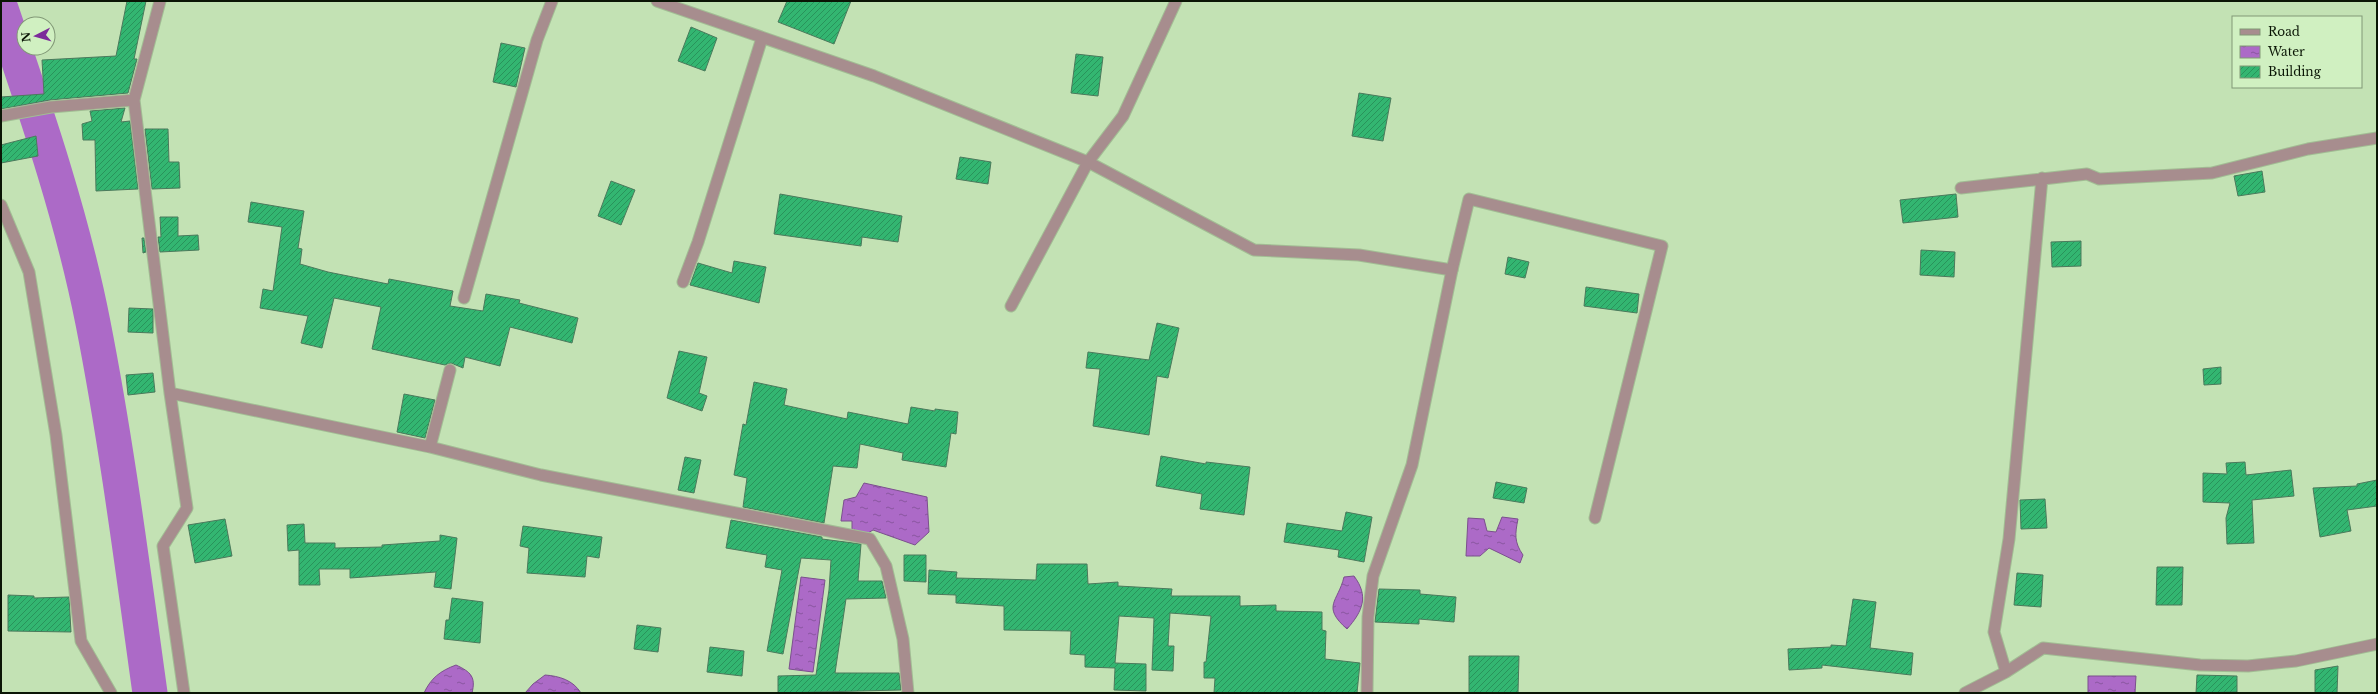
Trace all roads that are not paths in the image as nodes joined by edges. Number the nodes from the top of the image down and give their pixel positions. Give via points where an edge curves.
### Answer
1 (160, 1) edge
2 (552, 1) edge
3 (657, 1) edge
4 (1176, 1) edge
5 (762, 38) junction
6 (134, 100) junction
7 (1, 116) edge
8 (2377, 138) edge
9 (1088, 162) junction
10 (2042, 178) junction
11 (1961, 188) dead end
12 (1, 204) edge
13 (1452, 270) junction
14 (682, 282) dead end
15 (464, 298) dead end
16 (1011, 306) dead end
17 (450, 370) dead end
18 (170, 393) junction
19 (430, 448) junction
20 (1595, 518) dead end
21 (2377, 644) edge
22 (2006, 672) junction
23 (111, 693) edge
24 (184, 693) edge
25 (908, 693) edge
26 (1367, 693) edge
27 (1965, 693) edge

1 - 6 street
2 - 15 street via 537,40
3 - 5 street
4 - 9 street via 1123,116
5 - 9 street via 874,76
5 - 14 street via 698,242
6 - 7 street via 51,107
6 - 18 street
8 - 10 street via 2308,149 2212,173 2099,179 2087,174
9 - 13 street via 1254,250 1358,255
9 - 16 street
10 - 11 street
10 - 22 street via 2009,539 1994,632
12 - 23 street via 29,272 56,435 81,641
13 - 20 street via 1469,199 1662,246
13 - 26 street via 1412,465 1373,576 1368,617
17 - 19 street
18 - 19 street
18 - 24 street via 187,508 163,546
19 - 25 street via 541,476 870,539 886,566 903,639
21 - 22 street via 2296,661 2248,666 2200,665 2043,648
22 - 27 street

